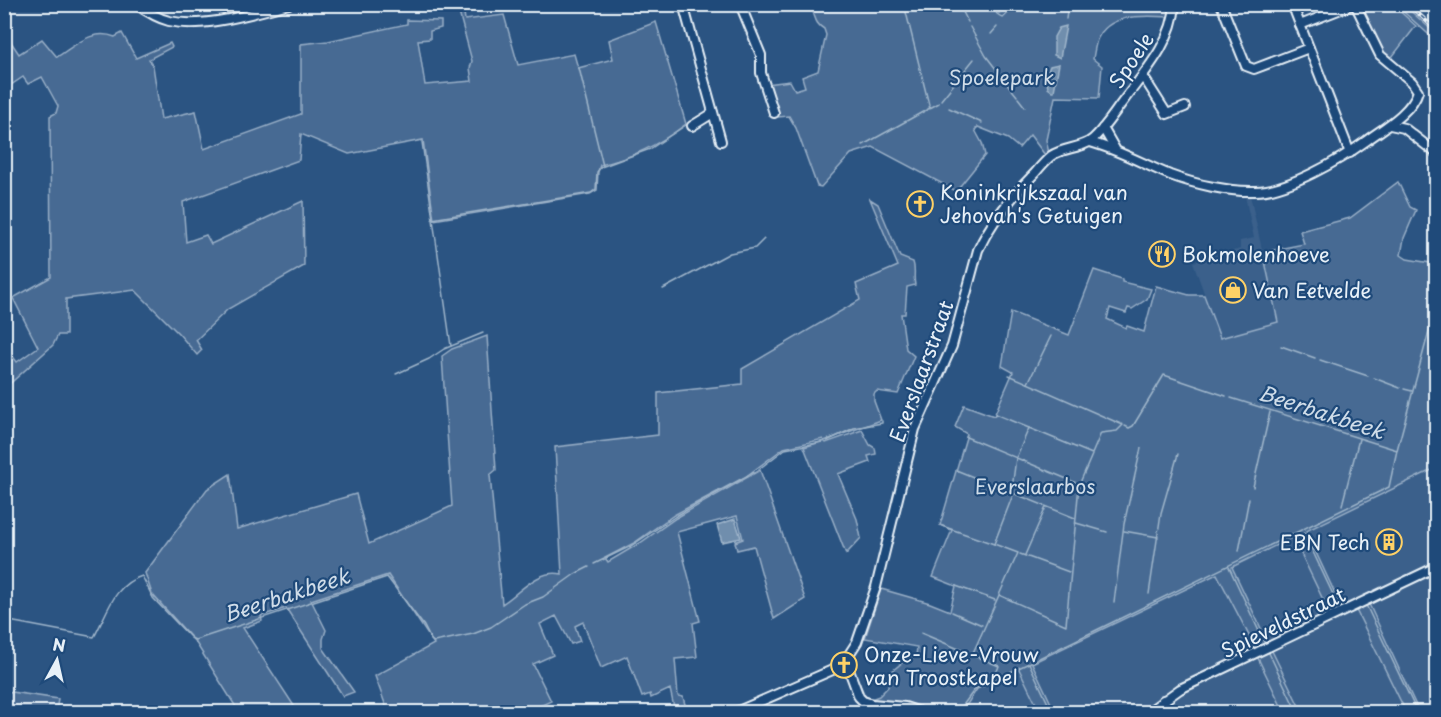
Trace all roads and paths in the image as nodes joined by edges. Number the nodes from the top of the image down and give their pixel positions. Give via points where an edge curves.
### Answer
1 (135, 4) edge
2 (289, 4) edge
3 (684, 4) edge
4 (740, 4) edge
5 (1175, 4) edge
6 (1221, 4) edge
7 (1292, 4) edge
8 (1355, 4) edge
9 (1300, 26) junction
10 (1310, 48) junction
11 (1141, 78) junction
12 (1185, 106) dead end
13 (713, 113) junction
14 (774, 113) dead end
15 (1390, 125) junction
16 (692, 126) dead end
17 (1103, 128) junction
18 (721, 141) dead end
19 (1090, 142) junction
20 (1114, 149) junction
21 (1350, 153) junction
22 (1437, 153) edge
23 (1437, 567) edge
24 (846, 659) junction
25 (837, 668) junction
26 (849, 670) junction
27 (1163, 700) junction
28 (736, 712) edge
29 (920, 712) edge
30 (1148, 712) edge
31 (1169, 712) edge

1 - 2 street via 168,21 185,23
3 - 13 street
4 - 14 street via 760,55 761,73
5 - 11 street, Spoele via 1166,37
6 - 10 street via 1249,68
7 - 9 street
8 - 9 street
8 - 15 street via 1380,55 1418,92
9 - 10 street
10 - 21 street
11 - 12 street via 1167,114
11 - 17 street, Spoele
13 - 16 street
13 - 18 street
15 - 21 street
15 - 22 street via 1404,128
17 - 19 street
17 - 20 street
19 - 20 street
19 - 24 street, Everslaarstraat via 1047,159 998,214 981,243 952,346 915,429 872,602 861,634
20 - 21 street via 1200,184 1255,191 1291,183
23 - 27 street, Spieveldstraat
24 - 25 street, Everslaarstraat
24 - 26 street
25 - 26 street
25 - 28 street, Everslaarstraat
26 - 29 street via 863,701 905,706
27 - 30 street, Spieveldstraat
27 - 31 street

